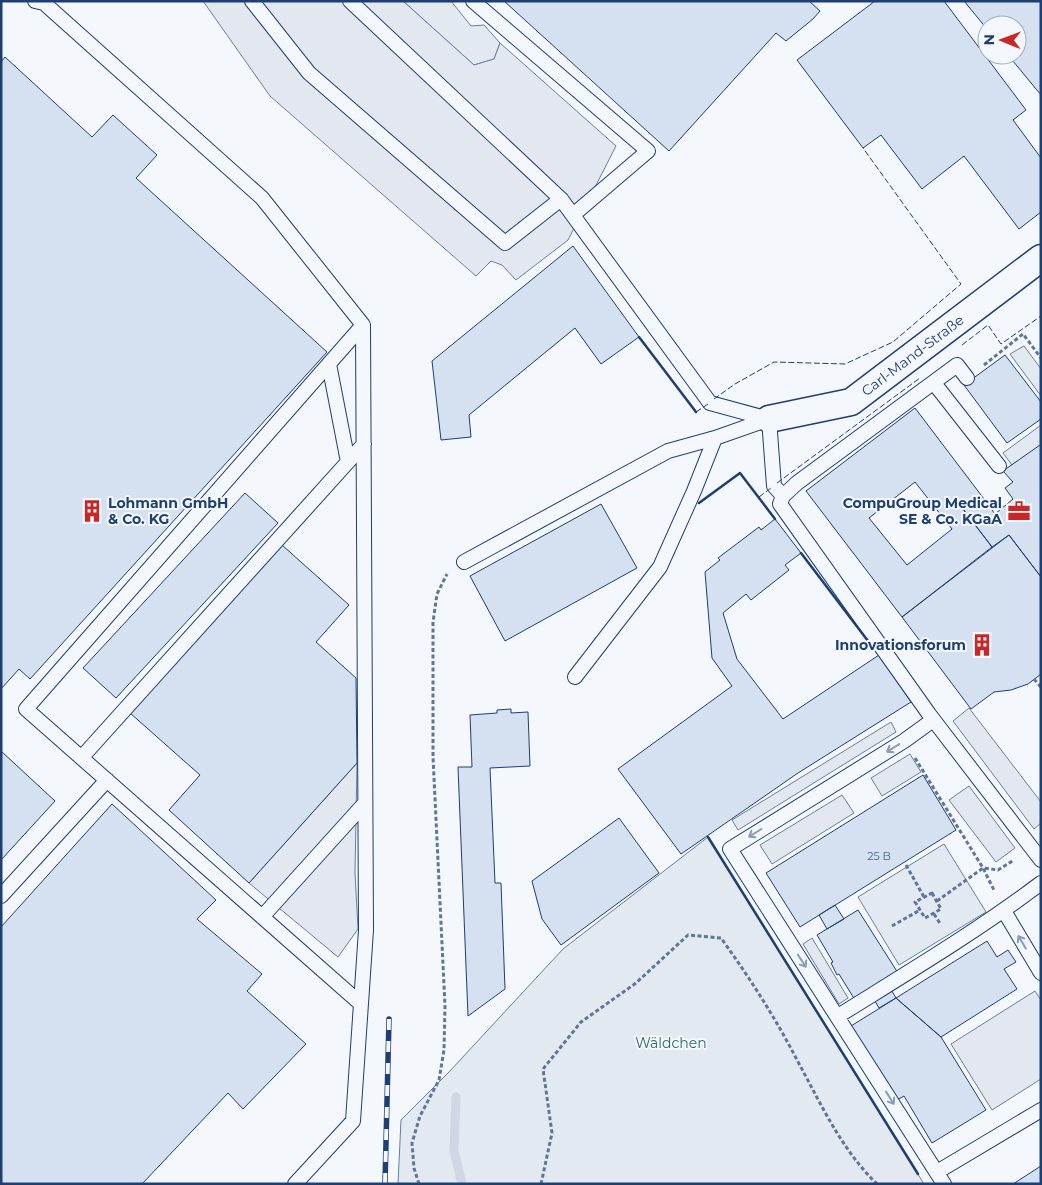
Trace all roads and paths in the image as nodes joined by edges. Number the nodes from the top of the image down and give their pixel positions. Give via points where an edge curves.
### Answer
1 (35, 1) edge
2 (252, 1) edge
3 (350, 1) edge
4 (473, 1) edge
5 (561, 199) junction
6 (573, 215) junction
7 (1041, 258) edge
8 (363, 325) junction
9 (1041, 358) edge
10 (329, 364) junction
11 (967, 378) joint
12 (934, 383) junction
13 (769, 419) junction
14 (715, 438) junction
15 (364, 444) junction
16 (348, 462) junction
17 (999, 466) dead end
18 (783, 496) junction
19 (464, 562) joint
20 (576, 678) dead end
21 (1034, 679) dead end
22 (1041, 687) edge
23 (933, 720) junction
24 (904, 741) junction
25 (82, 757) junction
26 (107, 780) junction
27 (365, 803) junction
28 (1031, 848) junction
29 (1041, 860) edge
30 (906, 865) dead end
31 (983, 868) junction
32 (1041, 883) edge
33 (1, 896) edge
34 (924, 897) junction
35 (937, 901) junction
36 (920, 910) junction
37 (1004, 911) junction
38 (262, 917) junction
39 (892, 926) dead end
40 (1041, 973) edge
41 (361, 1004) junction
42 (838, 1016) junction
43 (1041, 1110) edge
44 (941, 1178) edge
45 (296, 1184) edge
46 (418, 1184) edge
47 (541, 1184) edge
48 (877, 1184) edge

1 - 8 lane via 44,3 262,198
2 - 5 lane via 309,73 505,243
3 - 5 lane
4 - 6 lane via 648,152
5 - 6 lane
6 - 13 lane via 710,402
7 - 13 street, Carl-Mand-Straße via 851,402
8 - 10 lane
8 - 15 lane
9 - 11 path via 1023,334
10 - 16 lane
10 - 25 lane via 26,709
11 - 12 lane via 957,366
12 - 17 lane
12 - 18 lane
13 - 14 lane
13 - 18 lane via 774,486
14 - 19 lane via 668,451
14 - 20 lane via 660,567
15 - 16 lane
15 - 27 lane
16 - 25 lane
18 - 23 lane via 780,504
19 - 46 path via 446,576 437,594 433,622 433,756 445,1006 444,1050 439,1080 420,1116 412,1143
21 - 22 path
23 - 24 lane
23 - 28 lane
24 - 31 path
24 -> 42 lane via 730,849
25 - 26 lane
26 - 33 lane
26 - 38 lane
27 - 38 lane
27 - 41 lane via 366,930
28 - 29 lane
28 - 31 path via 998,870
30 - 34 path
31 - 35 path
31 - 37 path
32 - 37 lane
34 - 35 path via 932,893
34 - 36 path via 916,902
35 - 36 path via 941,909 934,914 925,918
36 - 39 path
40 -> 37 lane
37 - 42 lane
38 - 41 lane
41 - 45 lane via 353,1121
42 -> 44 lane
43 - 44 lane
47 - 48 path via 552,1133 543,1069 581,1022 636,982 688,935 721,938 765,1003 824,1113 859,1166

